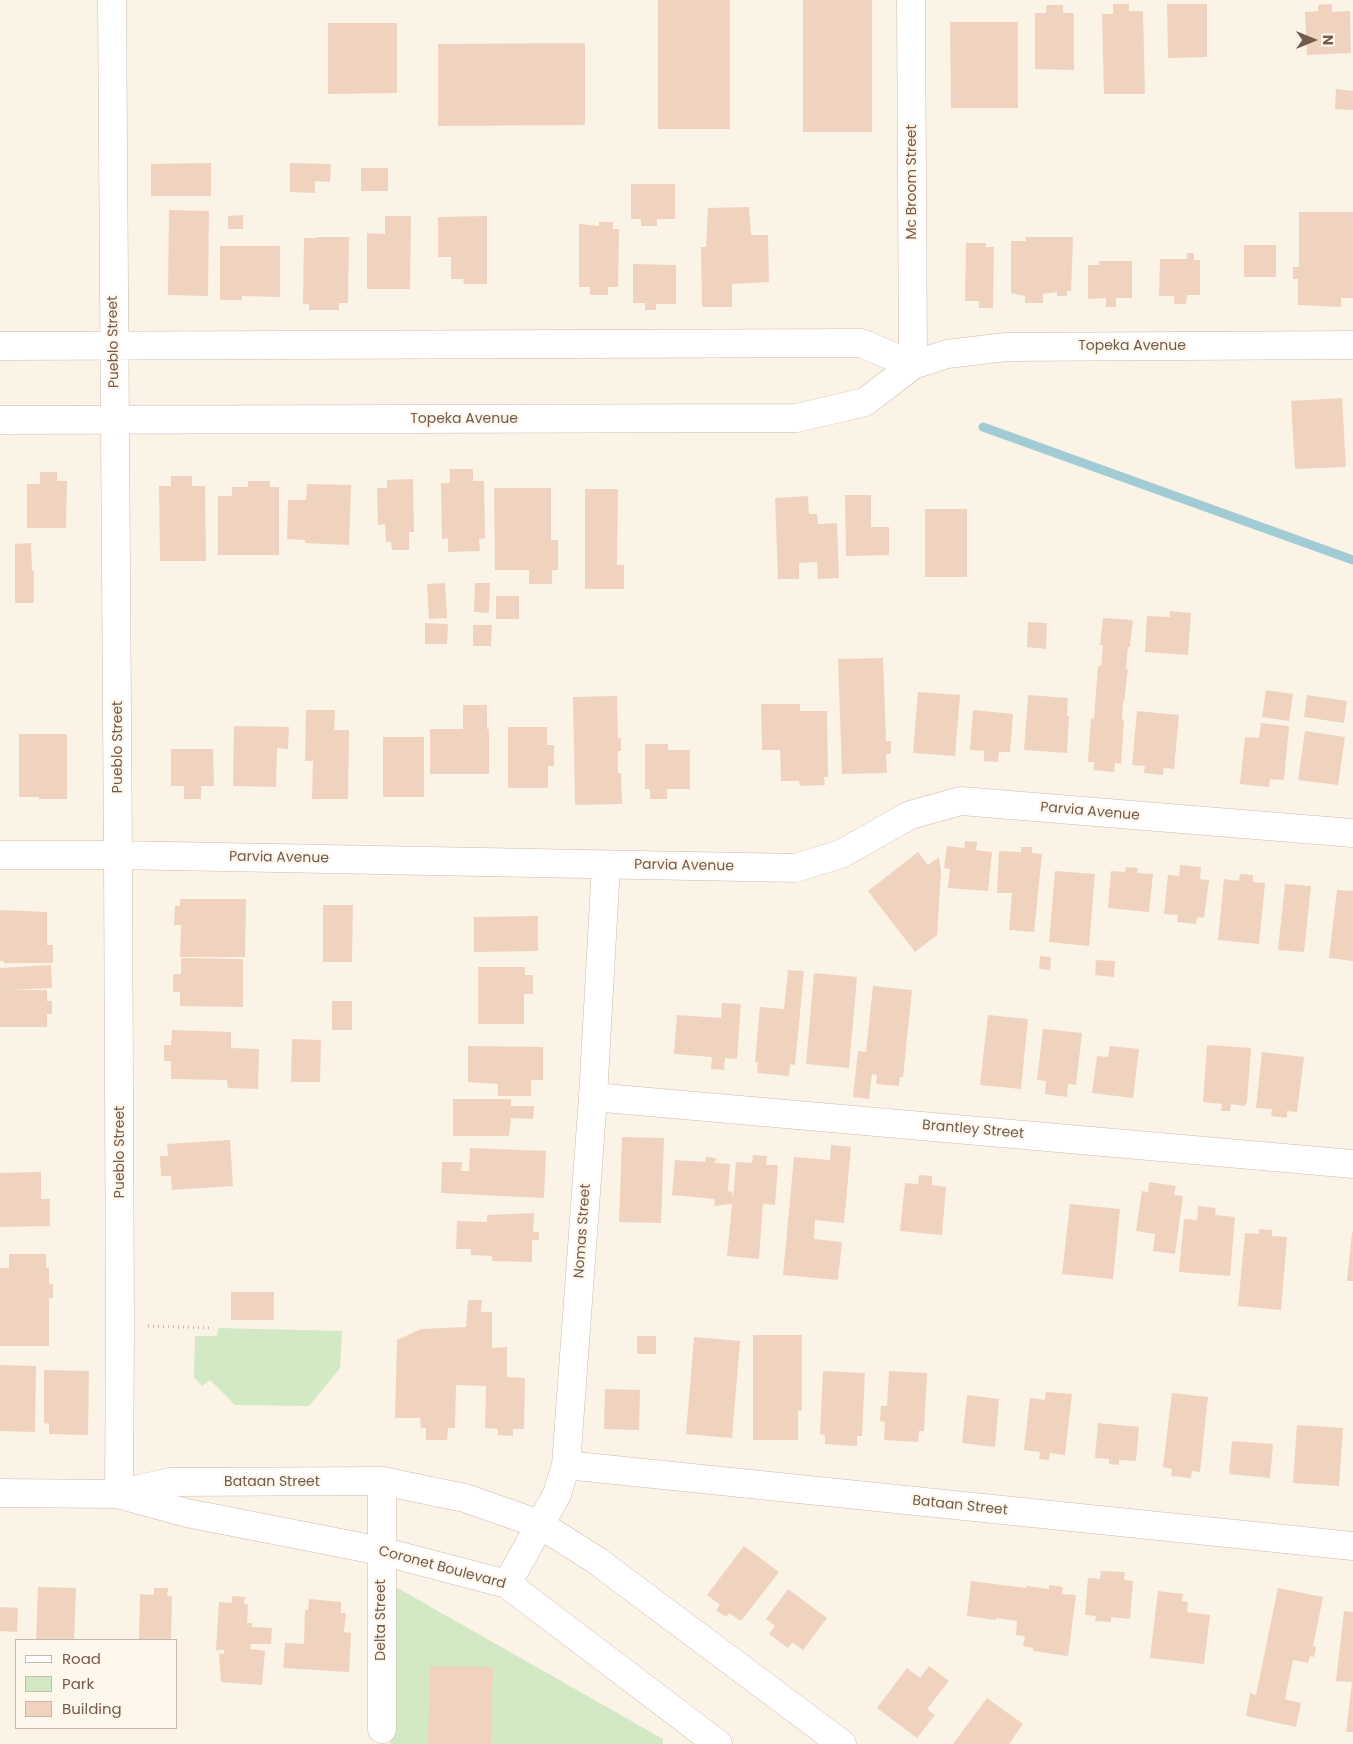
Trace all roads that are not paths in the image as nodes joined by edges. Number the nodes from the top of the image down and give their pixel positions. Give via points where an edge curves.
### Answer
1 (112, 0) edge
2 (911, 0) edge
3 (1353, 345) edge
4 (0, 346) edge
5 (114, 346) junction
6 (913, 364) junction
7 (0, 420) edge
8 (115, 420) junction
9 (1353, 833) edge
10 (0, 855) edge
11 (118, 855) junction
12 (606, 865) junction
13 (593, 1097) junction
14 (1353, 1164) edge
15 (566, 1465) junction
16 (382, 1481) junction
17 (0, 1493) edge
18 (119, 1494) junction
19 (540, 1524) junction
20 (1353, 1546) edge
21 (381, 1551) junction
22 (507, 1584) junction
23 (382, 1729) dead end
24 (718, 1744) edge
25 (842, 1744) edge

1 - 5 street, Pueblo Street
2 - 6 street, Mc Broom Street
3 - 6 street, Topeka Avenue via 1006,347 946,354
4 - 5 street
5 - 6 street via 861,343
5 - 8 street, Pueblo Street
6 - 8 street, Topeka Avenue via 865,402 797,418
7 - 8 street, Topeka Avenue
8 - 11 street, Pueblo Street
9 - 12 street, Parvia Avenue via 961,801 910,815 841,854 795,868
10 - 11 street, Parvia Avenue
11 - 12 street, Parvia Avenue
11 - 18 street, Pueblo Street
12 - 13 street, Nomas Street
13 - 14 street, Brantley Street
13 - 15 street, Nomas Street
15 - 19 street, Nomas Street via 557,1494
15 - 20 street, Bataan Street
16 - 18 street, Bataan Street via 170,1482
16 - 19 street, Bataan Street via 465,1498
16 - 21 street, Delta Street
17 - 18 street, Bataan Street
18 - 21 street, Coronet Boulevard via 186,1513
19 - 22 street, Nomas Street
19 - 25 street via 596,1560
21 - 22 street, Coronet Boulevard
21 - 23 street, Delta Street
22 - 24 street, Coronet Boulevard

